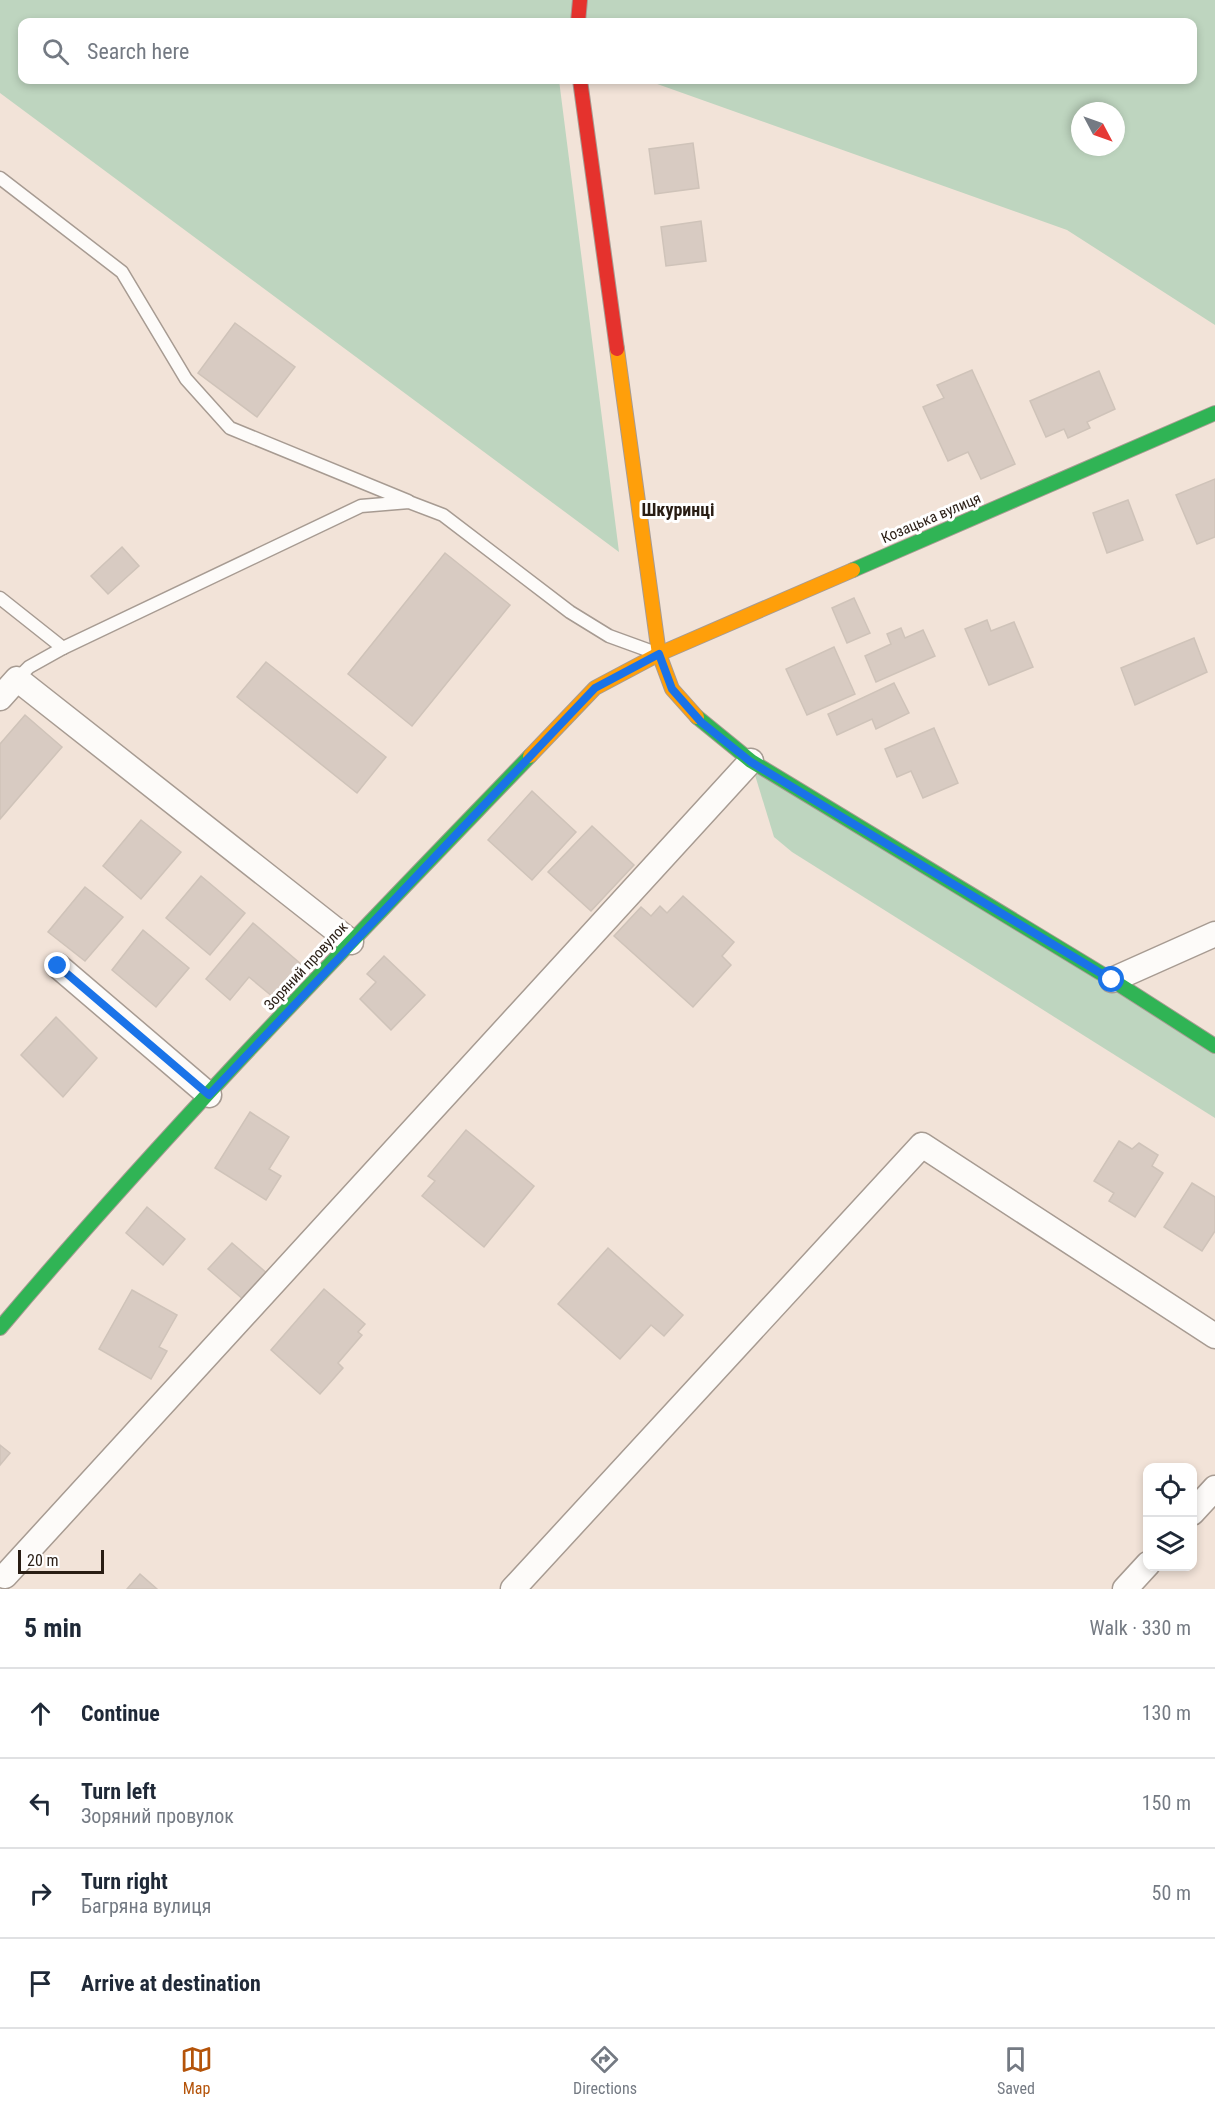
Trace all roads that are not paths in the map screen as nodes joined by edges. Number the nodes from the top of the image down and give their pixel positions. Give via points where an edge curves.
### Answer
1 (580, 0) edge
2 (578, 18) edge
3 (581, 84) edge
4 (0, 178) edge
5 (1215, 413) edge
6 (409, 502) junction
7 (0, 598) edge
8 (63, 648) junction
9 (659, 654) junction
10 (17, 679) junction
11 (0, 698) edge
12 (751, 762) junction
13 (1215, 934) edge
14 (351, 942) junction
15 (58, 966) dead end
16 (1112, 980) junction
17 (1215, 1046) edge
18 (209, 1095) junction
19 (0, 1328) edge
20 (1215, 1336) edge
21 (1215, 1488) edge
22 (1197, 1508) edge
23 (1143, 1569) edge
24 (5, 1576) dead end
25 (513, 1589) edge
26 (1125, 1589) edge

1 - 2 street
3 - 9 street
4 - 6 lane via 122,272 186,379 230,428
5 - 9 street, Козацька вулиця
6 - 8 lane via 361,506
6 - 9 lane via 443,515 609,636
7 - 8 lane
8 - 10 lane via 29,667
9 - 12 street via 672,689 701,722
9 - 14 street, Зоряний провулок via 595,688
10 - 11 street
10 - 14 street
12 - 16 street
12 - 24 street
13 - 16 street
14 - 18 street, Зоряний провулок
15 - 18 street
16 - 17 street
18 - 19 street, Зоряний провулок via 81,1232
20 - 25 street via 922,1145
21 - 22 street
23 - 26 street

